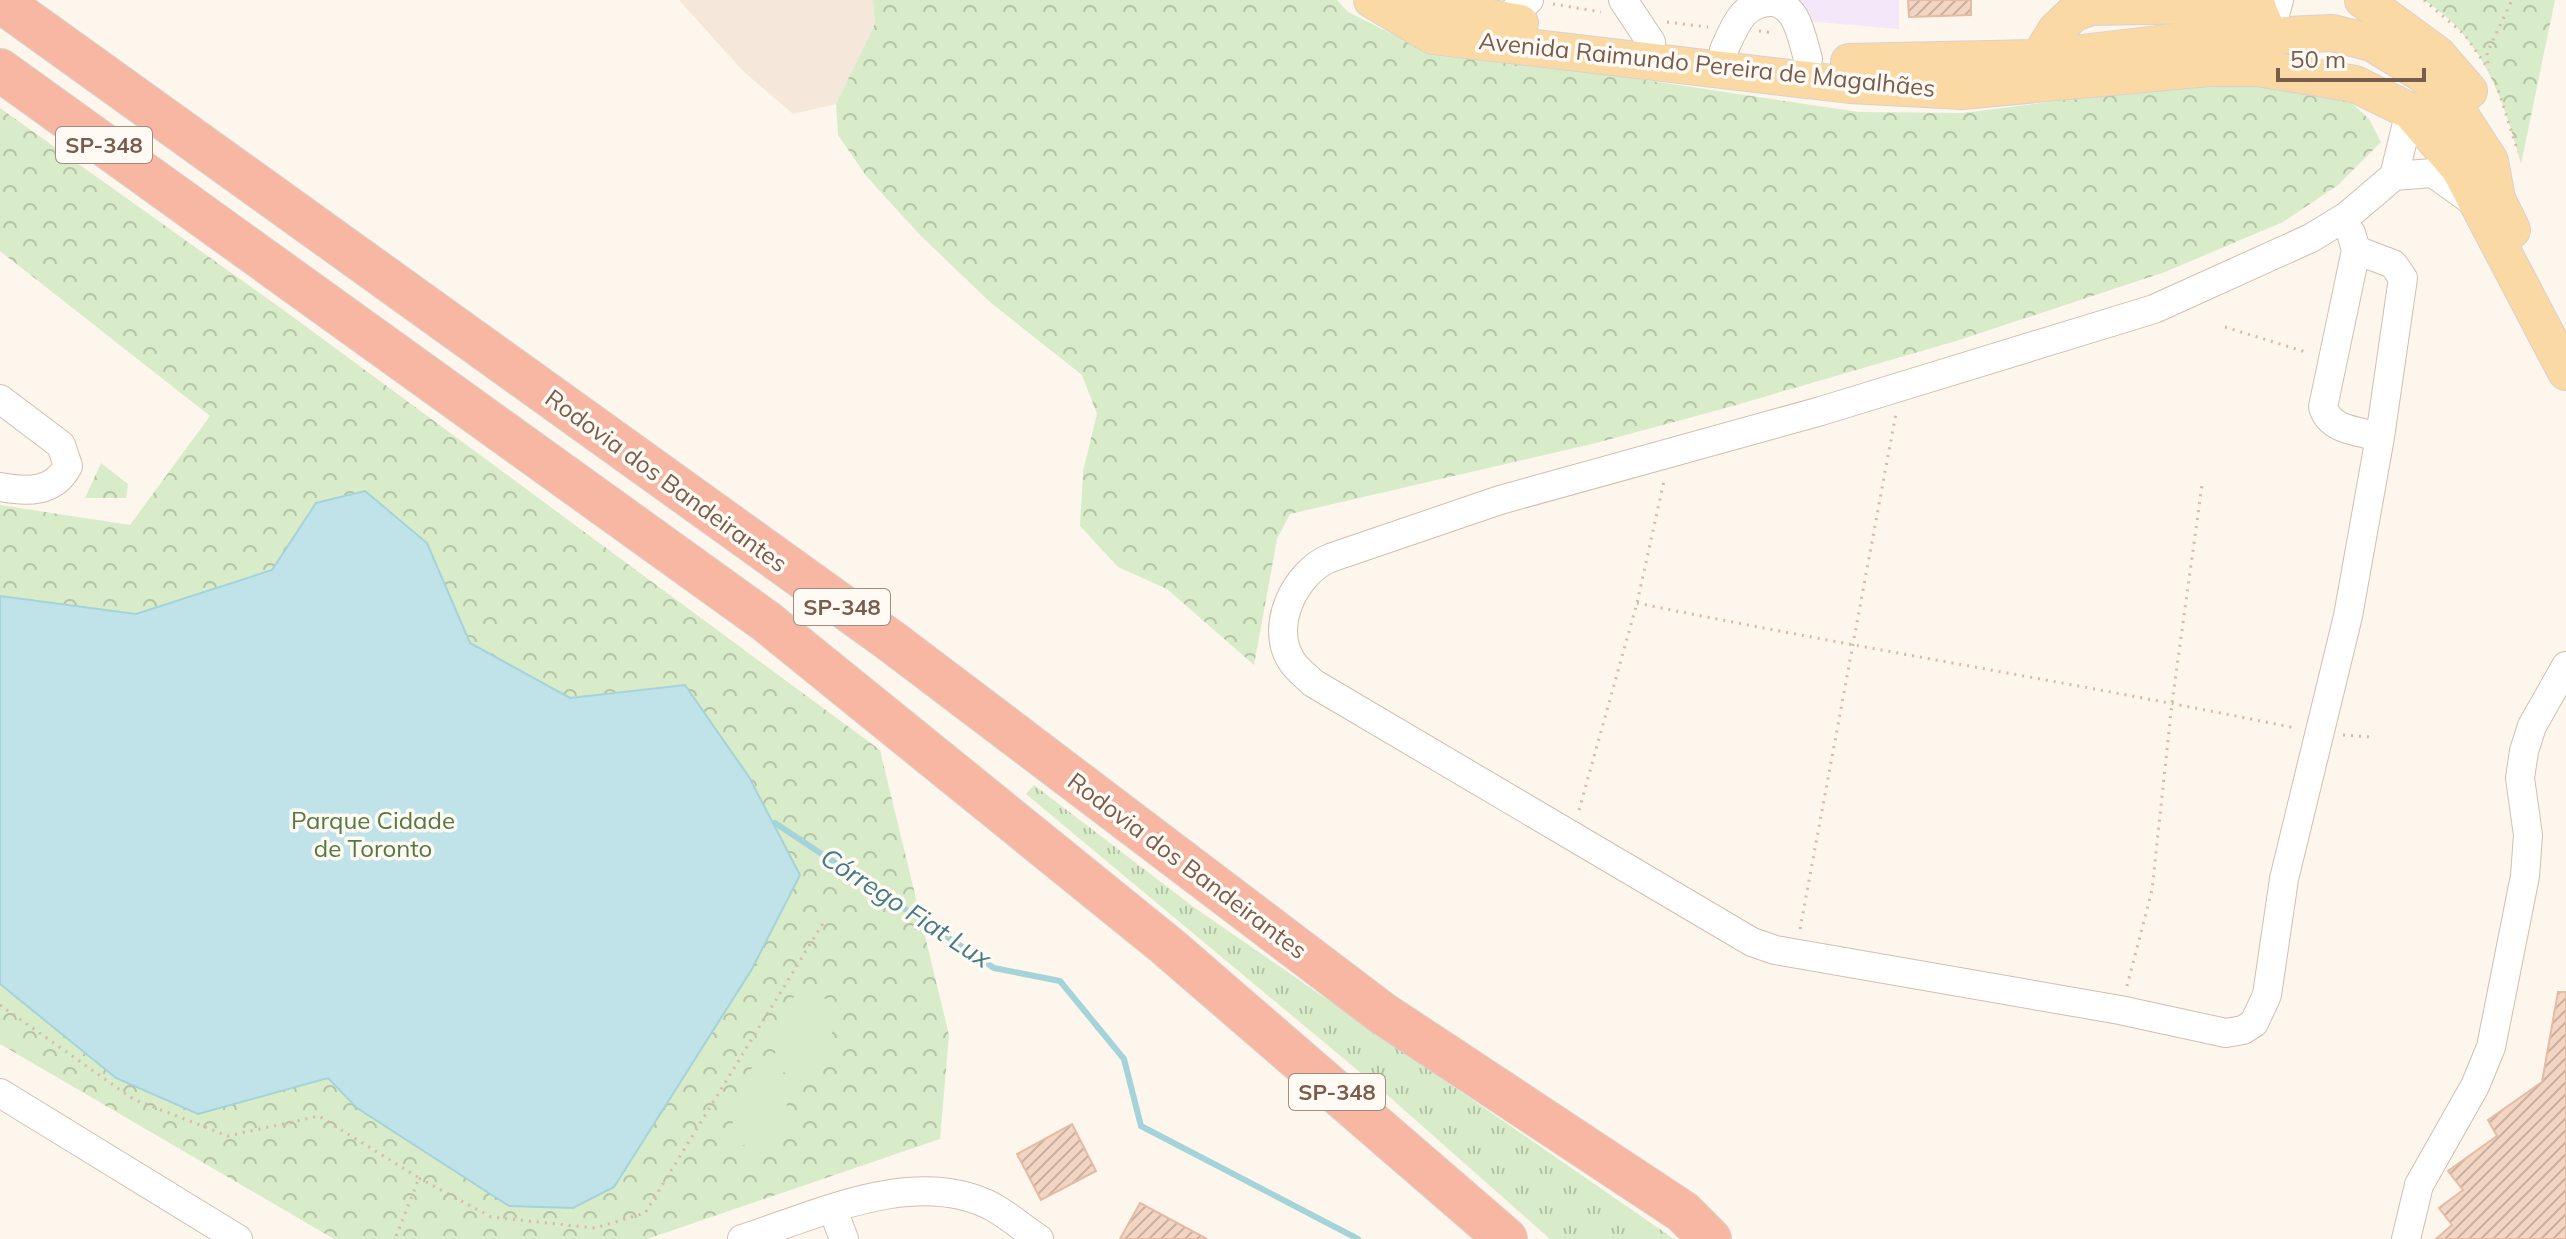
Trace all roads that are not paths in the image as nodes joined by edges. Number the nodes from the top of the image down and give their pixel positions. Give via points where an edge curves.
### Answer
1 (1372, 0) edge
2 (1417, 0) edge
3 (1623, 0) edge
4 (2279, 0) edge
5 (2363, 0) edge
6 (0, 1) edge
7 (2195, 3) edge
8 (2112, 6) junction
9 (1515, 10) edge
10 (2269, 36) junction
11 (1651, 42) junction
12 (1724, 50) junction
13 (2039, 58) junction
14 (1808, 59) junction
15 (2095, 66) junction
16 (2209, 68) junction
17 (0, 70) edge
18 (2410, 111) junction
19 (2490, 161) junction
20 (2394, 176) junction
21 (2475, 203) junction
22 (2347, 216) junction
23 (2356, 250) junction
24 (2566, 320) edge
25 (2566, 372) edge
26 (0, 399) edge
27 (2380, 437) junction
28 (0, 487) edge
29 (2566, 666) edge
30 (0, 1093) edge
31 (833, 1210) junction
32 (1697, 1226) edge
33 (232, 1237) edge
34 (742, 1239) edge
35 (844, 1239) edge
36 (1039, 1239) edge
37 (1506, 1239) edge
38 (1744, 1239) edge
39 (2406, 1239) edge

1 - 15 main road, Avenida Raimundo Pereira de Magalhães via 1433,36 1850,85 1962,91
2 - 9 main road, Avenida Raimundo Pereira de Magalhães
3 - 11 street
4 - 10 street
5 - 19 main road via 2452,69 2483,120
6 - 32 highway, Rodovia dos Bandeirantes / SP-348 via 891,641 1382,1013
7 - 8 main road
7 - 10 main road via 2256,4
8 - 13 main road via 2074,13
8 - 15 main road via 2094,28
9 - 11 main road, Avenida Raimundo Pereira de Magalhães
10 - 15 main road, Avenida Raimundo Pereira de Magalhães via 2200,39
10 - 16 main road via 2255,53
10 - 19 main road, Avenida Raimundo Pereira de Magalhães via 2332,33 2372,43 2424,75 2457,110
11 - 12 main road, Avenida Raimundo Pereira de Magalhães
12 - 14 main road, Avenida Raimundo Pereira de Magalhães
12 - 14 street via 1741,13 1755,3 1772,1 1795,18
13 - 14 main road, Avenida Raimundo Pereira de Magalhães
13 - 15 main road, Avenida Raimundo Pereira de Magalhães
15 - 16 main road, Avenida Raimundo Pereira de Magalhães
16 - 18 main road, Avenida Raimundo Pereira de Magalhães via 2258,68 2355,84
17 - 37 highway, SP-348 via 767,622 1167,946
18 - 20 street
18 - 21 main road, Avenida Raimundo Pereira de Magalhães via 2459,168
19 - 24 main road, Avenida Raimundo Pereira de Magalhães via 2501,212
20 - 21 street via 2433,173
20 - 22 street
21 - 25 main road, Avenida Raimundo Pereira de Magalhães
22 - 23 street
22 - 27 street via 2311,238 2154,309 1500,500 1316,564 1295,587 1285,640 1291,661 1313,683 1752,942 2226,1033 2243,1030 2254,1023 2267,995 2284,879 2348,616
23 - 27 street via 2393,264 2403,278
23 - 27 street via 2323,399 2327,418 2336,425
26 - 28 street via 61,445 68,466 50,486
29 - 39 street via 2524,751 2520,778 2528,835 2525,876 2491,1047 2419,1185
30 - 33 street
31 - 34 street
31 - 35 street
31 - 36 street via 926,1190 992,1207
32 - 38 highway, Rodovia dos Bandeirantes via 1712,1222

